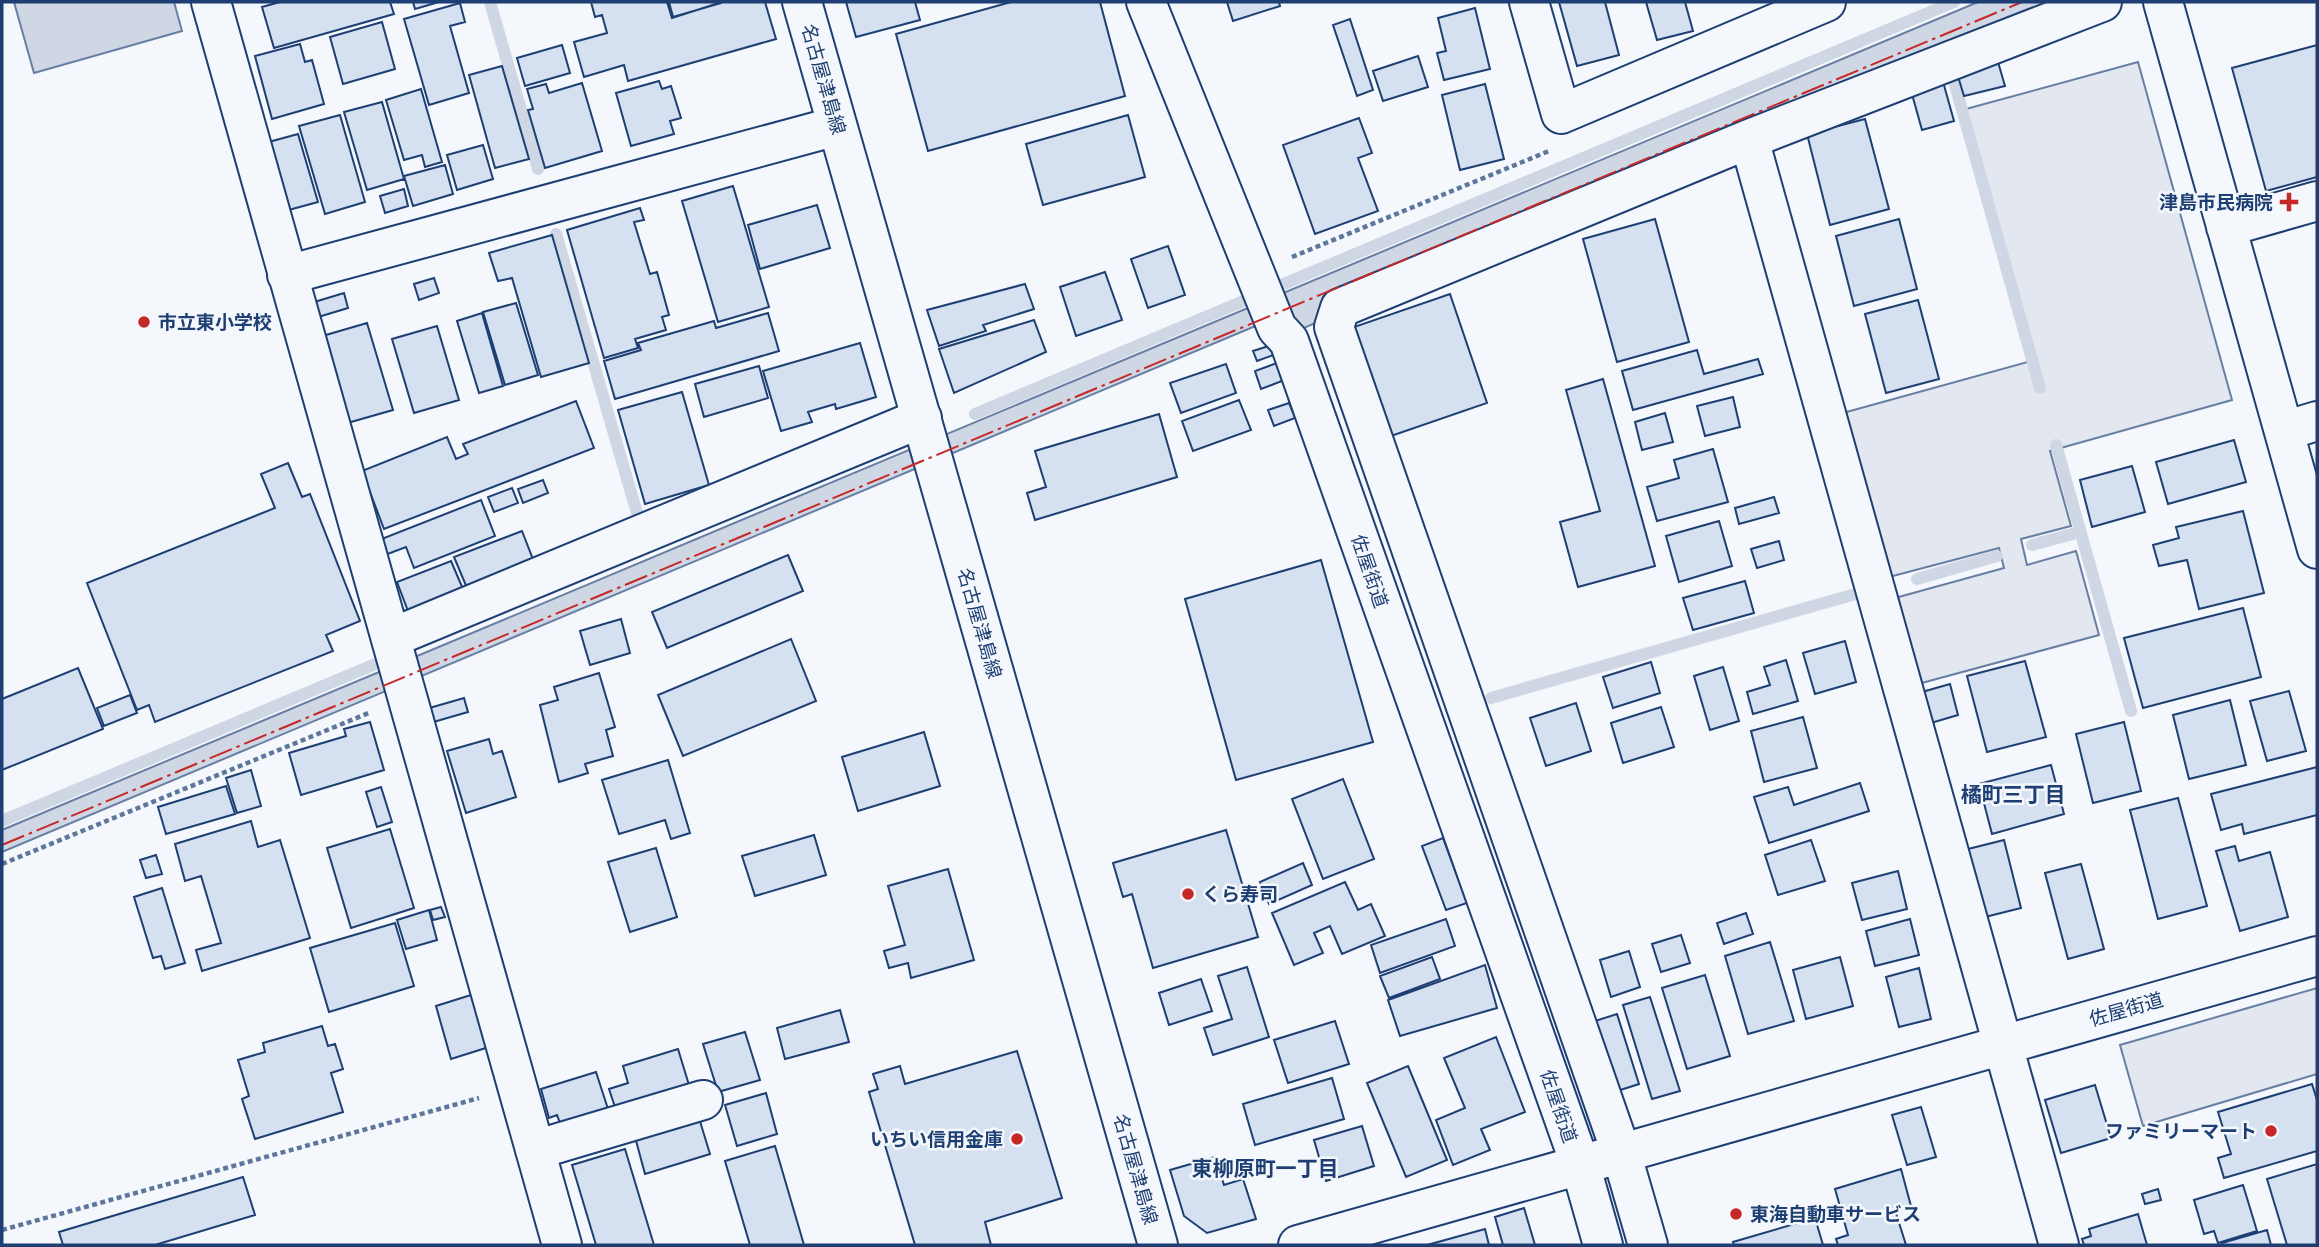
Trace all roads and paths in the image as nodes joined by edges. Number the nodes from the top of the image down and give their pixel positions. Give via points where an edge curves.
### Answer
1 (211, 2) edge
2 (802, 2) edge
3 (1146, 2) edge
4 (1529, 2) edge
5 (1826, 2) edge
6 (2102, 2) edge
7 (2163, 2) edge
8 (1561, 114) junction
9 (837, 126) junction
10 (1749, 139) junction
11 (2317, 201) edge
12 (2227, 227) junction
13 (288, 275) junction
14 (1258, 277) junction
15 (922, 420) junction
16 (2301, 426) edge
17 (2317, 549) edge
18 (392, 642) junction
19 (406, 695) junction
20 (2, 864) edge
21 (2317, 956) edge
22 (2002, 1043) junction
23 (517, 1088) junction
24 (703, 1100) dead end
25 (535, 1150) junction
26 (1621, 1152) junction
27 (1580, 1164) junction
28 (2, 1230) edge
29 (562, 1245) edge
30 (1158, 1245) edge
31 (1298, 1245) edge
32 (1603, 1245) edge
33 (1648, 1245) edge
34 (2059, 1245) edge

1 - 13 street
2 - 9 street, 名古屋津島線
3 - 14 street
4 - 8 street
5 - 8 street
6 - 10 street
7 - 12 street
8 - 14 path via 1566,144
9 - 13 street
9 - 15 street, 名古屋津島線
10 - 22 street
10 - 26 street via 1340,308 1334,327
11 - 12 street
12 - 16 street
13 - 18 street
14 - 27 street, 佐屋街道 via 1277,328 1289,341
15 - 18 street
15 - 30 street, 名古屋津島線
16 - 17 street
18 - 19 street
19 - 20 path
19 - 23 street
21 - 22 street, 佐屋街道
22 - 26 street, 佐屋街道
22 - 34 street
23 - 25 street
23 - 28 path
24 - 25 street
25 - 29 street
26 - 27 street, 佐屋街道
26 - 33 street
27 - 31 street
27 - 32 street

